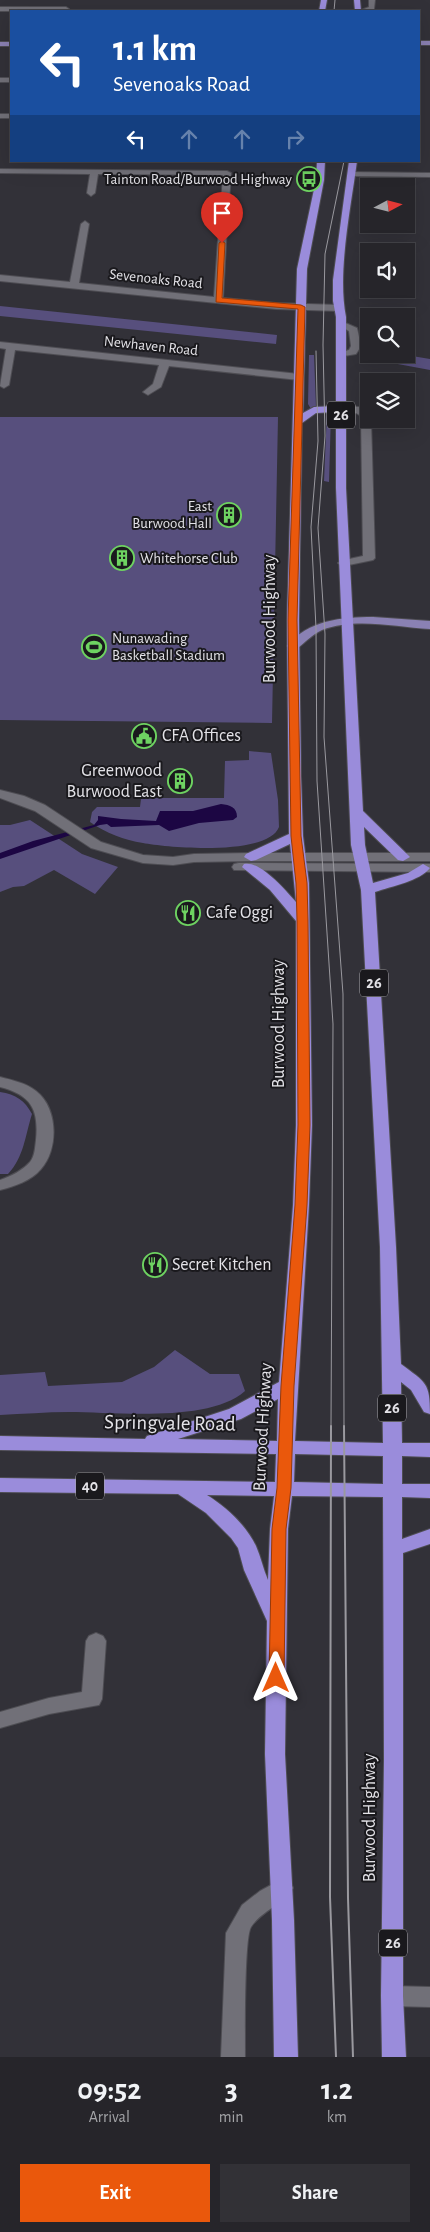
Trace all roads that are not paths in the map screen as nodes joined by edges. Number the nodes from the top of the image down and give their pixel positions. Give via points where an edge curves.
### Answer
1 (19, 0) edge
2 (372, 0) edge
3 (0, 9) edge
4 (15, 9) junction
5 (66, 10) dead end
6 (365, 10) edge
7 (32, 162) edge
8 (321, 162) edge
9 (353, 162) edge
10 (0, 171) edge
11 (29, 171) junction
12 (94, 172) junction
13 (352, 174) junction
14 (430, 175) edge
15 (91, 192) dead end
16 (225, 203) dead end
17 (85, 224) dead end
18 (223, 226) dead end
19 (0, 278) edge
20 (74, 286) junction
21 (218, 300) junction
22 (301, 307) junction
23 (339, 308) junction
24 (341, 324) junction
25 (0, 345) edge
26 (11, 346) junction
27 (341, 355) junction
28 (165, 363) junction
29 (298, 377) junction
30 (4, 385) dead end
31 (148, 392) dead end
32 (341, 408) junction
33 (298, 421) junction
34 (344, 563) junction
35 (430, 624) edge
36 (348, 628) junction
37 (293, 646) junction
38 (0, 794) edge
39 (357, 813) junction
40 (296, 836) junction
41 (403, 857) junction
42 (250, 862) junction
43 (299, 862) junction
44 (362, 862) junction
45 (428, 864) edge
46 (368, 890) junction
47 (303, 920) junction
48 (0, 1082) edge
49 (0, 1186) edge
50 (392, 1366) junction
51 (288, 1386) junction
52 (430, 1408) edge
53 (0, 1443) edge
54 (145, 1444) junction
55 (285, 1448) junction
56 (394, 1449) junction
57 (430, 1450) edge
58 (0, 1485) edge
59 (181, 1487) junction
60 (284, 1488) junction
61 (394, 1490) junction
62 (430, 1491) edge
63 (430, 1536) edge
64 (394, 1548) junction
65 (277, 1621) junction
66 (96, 1641) dead end
67 (0, 1720) edge
68 (282, 1888) junction
69 (392, 1996) junction
70 (430, 1997) edge
71 (234, 2057) edge
72 (286, 2057) edge
73 (394, 2057) edge

1 - 4 street
2 - 6 street via 372,8
3 - 4 street
4 - 5 street
7 - 11 street
8 - 22 highway, Burwood Highway via 303,263
9 - 13 highway, Burwood Highway / 26
10 - 11 street
11 - 12 street
12 - 15 street
12 - 16 street via 227,173
13 - 14 street
13 - 23 highway, Burwood Highway / 26 via 338,280
17 - 20 street
18 - 21 street
19 - 20 street, Sevenoaks Road
20 - 21 street, Sevenoaks Road
21 - 22 street, Sevenoaks Road
22 - 23 street, Sevenoaks Road
22 - 29 highway, Burwood Highway
23 - 24 highway, Burwood Highway / 26
24 - 27 highway, Burwood Highway / 26
24 - 27 street via 354,330 356,346 353,352
25 - 26 street, Newhaven Road
26 - 28 street, Newhaven Road
26 - 30 street
27 - 32 highway, Burwood Highway / 26
28 - 29 street, Newhaven Road
28 - 31 street via 157,385
29 - 33 highway, Burwood Highway
32 - 33 highway via 314,410
32 - 34 highway, Burwood Highway / 26
32 - 34 street via 359,410 366,415 368,490 369,558
33 - 37 highway, Burwood Highway
34 - 36 highway, Burwood Highway / 26
35 - 36 main road
36 - 37 main road via 330,624 316,628
36 - 39 highway, Burwood Highway / 26
37 - 40 highway, Burwood Highway
38 - 42 street via 32,804 81,837 119,854 190,866
39 - 41 highway
39 - 44 highway, Burwood Highway / 26
40 - 42 highway
40 - 43 highway, Burwood Highway
41 - 44 street
41 - 45 street
42 - 43 street
42 - 47 highway
43 - 44 street
43 - 47 highway, Burwood Highway
44 - 45 street
44 - 46 highway, Burwood Highway / 26
45 - 46 highway via 413,876
46 - 50 highway, Burwood Highway / 26
47 - 51 highway, Burwood Highway via 303,1160
48 - 49 street via 14,1086 33,1098 44,1111 46,1124 39,1161 23,1176
50 - 52 highway via 418,1386
50 - 56 highway, Burwood Highway / 26
51 - 54 highway via 235,1414
51 - 55 highway, Burwood Highway
53 - 54 highway, Springvale Road
54 - 55 highway, Springvale Road
55 - 56 highway, Springvale Road
55 - 60 highway, Burwood Highway
56 - 57 highway, Springvale Road
56 - 61 highway, Burwood Highway / 26
58 - 59 highway, 40
59 - 60 highway, 40
59 - 65 highway via 218,1512 238,1532
60 - 61 highway, 40
60 - 65 highway, Burwood Highway via 279,1529
61 - 62 highway, 40
61 - 64 highway, Burwood Highway / 26
63 - 64 highway
64 - 69 highway, Burwood Highway / 26
65 - 68 highway, Burwood Highway via 276,1754
66 - 67 street via 92,1699 49,1706
68 - 71 street via 248,1912 237,1933
68 - 72 highway, Burwood Highway
69 - 70 street
69 - 73 highway, Burwood Highway / 26

